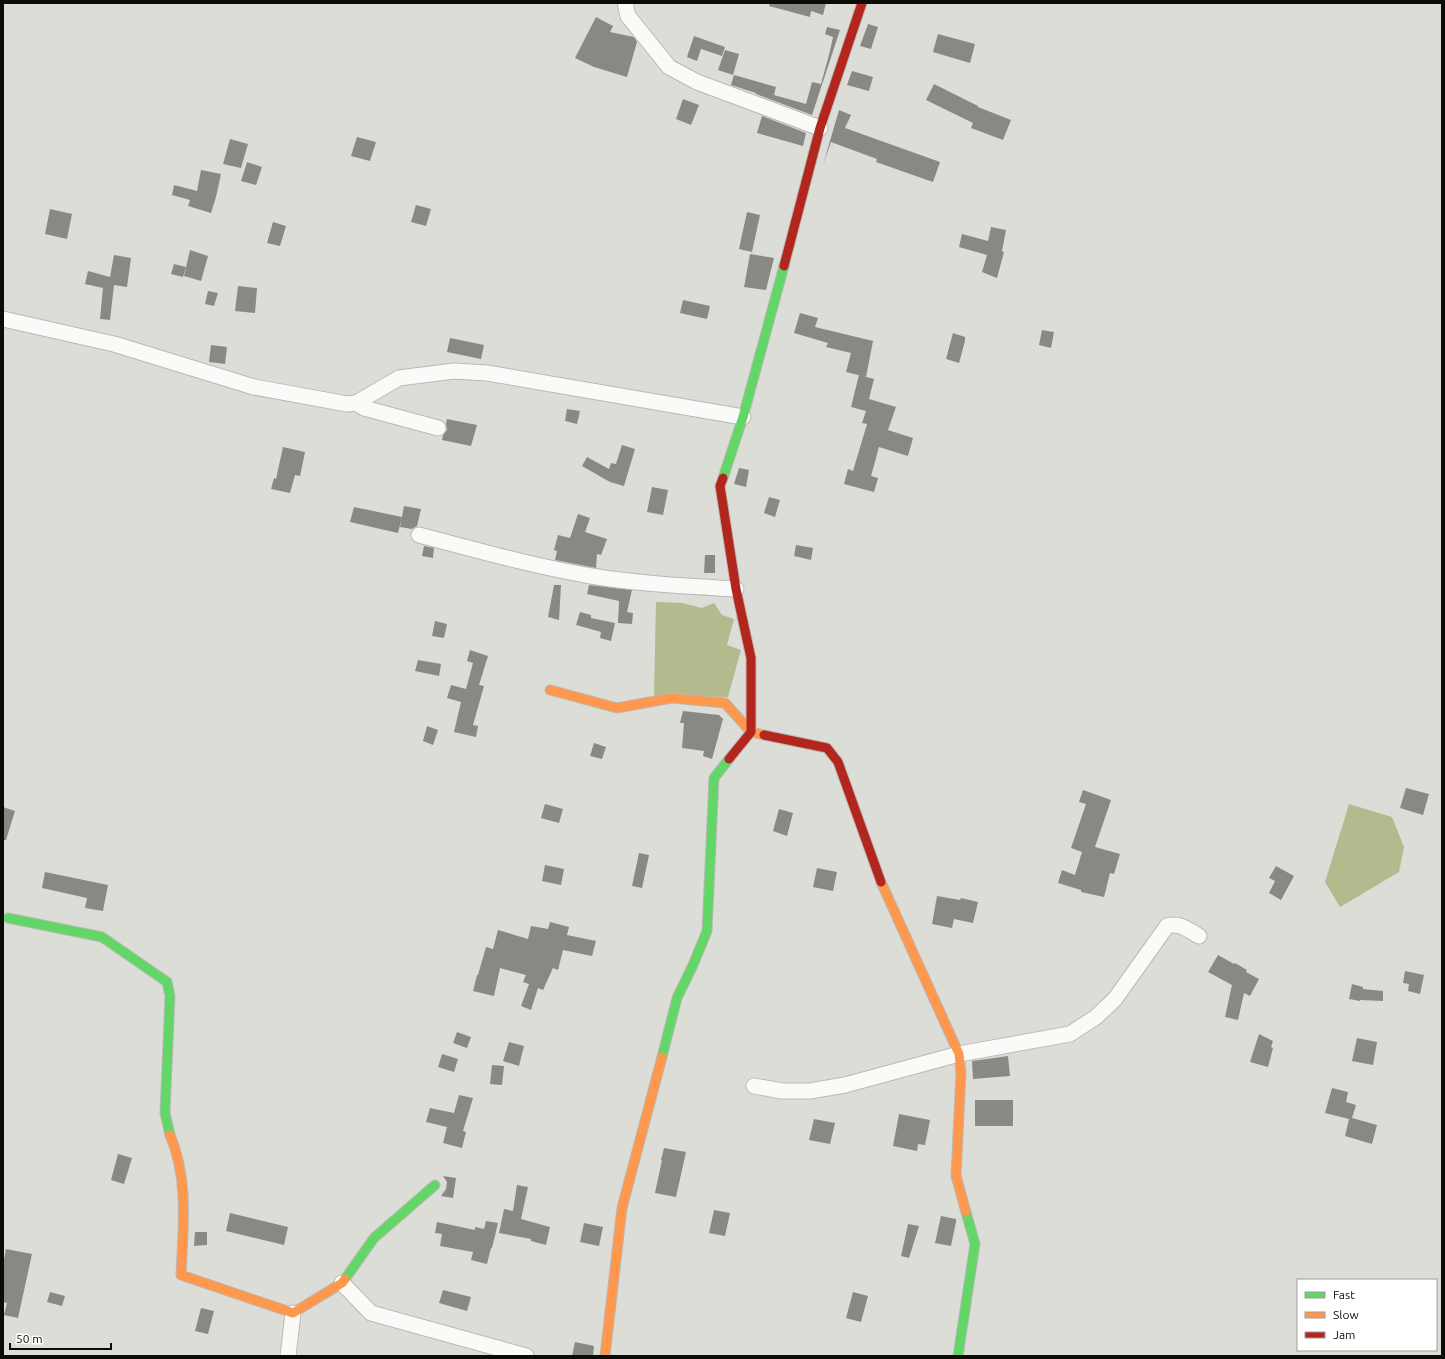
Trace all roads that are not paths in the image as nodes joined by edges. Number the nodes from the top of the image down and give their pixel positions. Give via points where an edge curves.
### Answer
1 (625, 3) edge
2 (862, 3) edge
3 (820, 128) junction
4 (3, 319) edge
5 (356, 403) junction
6 (742, 417) junction
7 (438, 428) dead end
8 (419, 535) dead end
9 (736, 589) junction
10 (550, 690) dead end
11 (751, 732) junction
12 (8, 918) dead end
13 (1199, 936) dead end
14 (959, 1054) junction
15 (754, 1086) dead end
16 (435, 1185) dead end
17 (342, 1283) junction
18 (293, 1313) junction
19 (288, 1356) edge
20 (526, 1356) edge
21 (605, 1356) edge
22 (958, 1356) edge

1 - 3 street via 628,16 669,67 697,82
2 - 3 street
3 - 6 street via 768,329
4 - 5 street via 114,344 254,387 347,404
5 - 6 street via 399,378 454,372 487,373
5 - 7 street via 364,408
6 - 9 street via 720,486
8 - 9 street via 525,563 591,576 653,584
9 - 11 street via 751,658
10 - 11 street via 616,708 672,698 725,703
11 - 14 street via 827,748 838,762 877,874
11 - 21 street via 714,778 707,930 677,998 622,1208
12 - 18 street via 102,937 167,982 170,996 165,1113 168,1131 176,1149 184,1194 181,1275
13 - 14 street via 1180,924 1167,926 1115,999 1096,1017 1070,1034
14 - 15 street via 845,1085 810,1091 782,1091
14 - 22 street via 961,1073 956,1176 975,1244
16 - 17 street via 374,1238
17 - 18 street
17 - 20 street via 371,1313
18 - 19 street

